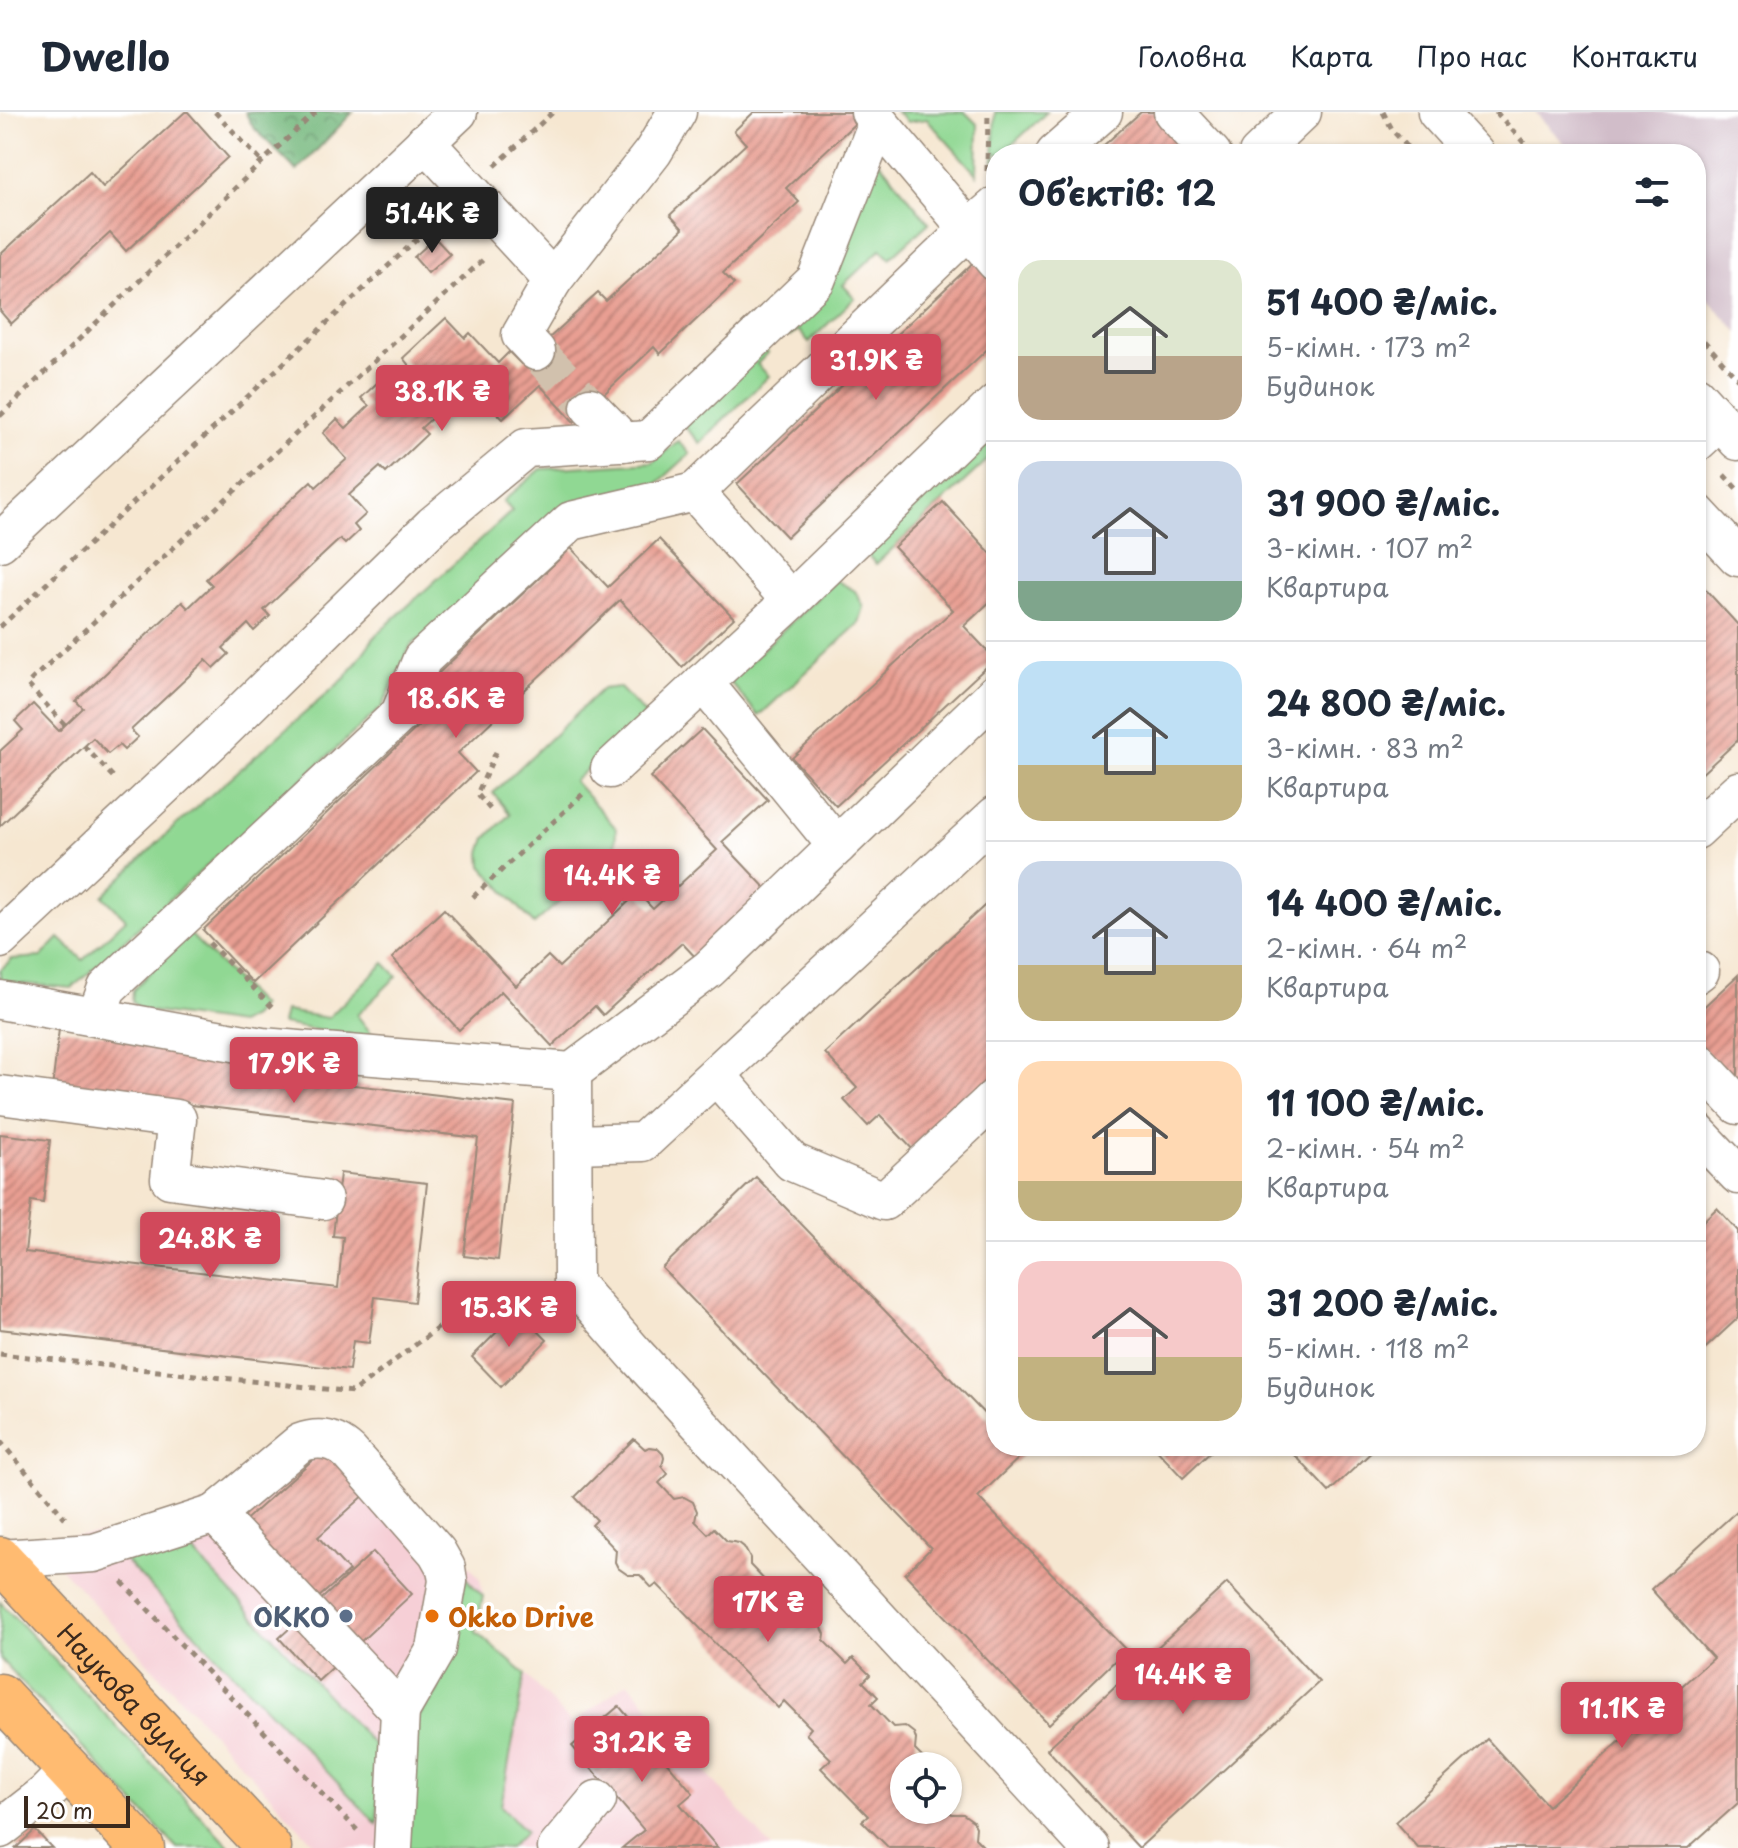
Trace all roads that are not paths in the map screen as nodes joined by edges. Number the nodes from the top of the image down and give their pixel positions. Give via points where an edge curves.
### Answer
1 (458, 112) edge
2 (677, 112) edge
3 (1103, 112) edge
4 (1173, 112) edge
5 (1302, 112) edge
6 (1437, 112) edge
7 (874, 117) edge
8 (425, 142) junction
9 (1066, 144) edge
10 (1203, 144) edge
11 (1268, 144) edge
12 (1466, 144) edge
13 (984, 203) edge
14 (553, 280) junction
15 (536, 351) tunnel mouth
16 (590, 407) tunnel mouth
17 (986, 413) edge
18 (624, 442) junction
19 (695, 492) junction
20 (1706, 523) edge
21 (0, 542) edge
22 (1738, 557) edge
23 (791, 601) junction
24 (703, 682) junction
25 (986, 703) edge
26 (610, 769) road end
27 (1738, 791) edge
28 (1706, 821) edge
29 (986, 824) edge
30 (837, 846) junction
31 (0, 939) edge
32 (0, 1000) edge
33 (96, 1017) junction
34 (1706, 1071) edge
35 (572, 1072) junction
36 (716, 1075) junction
37 (0, 1095) edge
38 (1738, 1105) edge
39 (986, 1106) edge
40 (1706, 1141) edge
41 (573, 1144) junction
42 (1738, 1175) edge
43 (323, 1200) dead end
44 (215, 1514) junction
45 (0, 1559) edge
46 (0, 1696) edge
47 (400, 1711) junction
48 (69, 1770) junction
49 (597, 1800) dead end
50 (0, 1829) edge
51 (378, 1842) edge
52 (142, 1848) edge
53 (269, 1848) edge
54 (557, 1848) edge
55 (1090, 1848) edge

1 - 8 street
2 - 14 street via 653,152
3 - 9 street
4 - 10 street
5 - 11 street
6 - 12 street
7 - 13 street
7 - 18 street via 816,280 649,440
8 - 14 street
8 - 21 street
13 - 19 street
14 - 15 street via 521,335
16 - 18 street
17 - 23 street
18 - 31 street via 526,448 433,525
19 - 23 street
19 - 33 street via 571,521 422,659 400,714 107,988
20 - 22 street
23 - 24 street
24 - 26 street
24 - 30 street
25 - 30 street
27 - 28 street
29 - 36 street
30 - 35 street via 709,969
32 - 33 street
33 - 35 street via 262,1047
34 - 38 street
35 - 41 street
36 - 39 street via 792,1162 884,1201
36 - 41 street via 643,1142
37 - 43 street via 177,1119 170,1179
40 - 42 street
41 - 55 street via 573,1283
44 - 45 street via 94,1553
44 - 47 street
44 - 47 street via 300,1443 321,1438 350,1453 446,1568 436,1649
45 - 53 main road, Наукова вулиця
46 - 48 main road
47 - 51 street
48 - 50 street
48 - 52 main road
49 - 54 street

